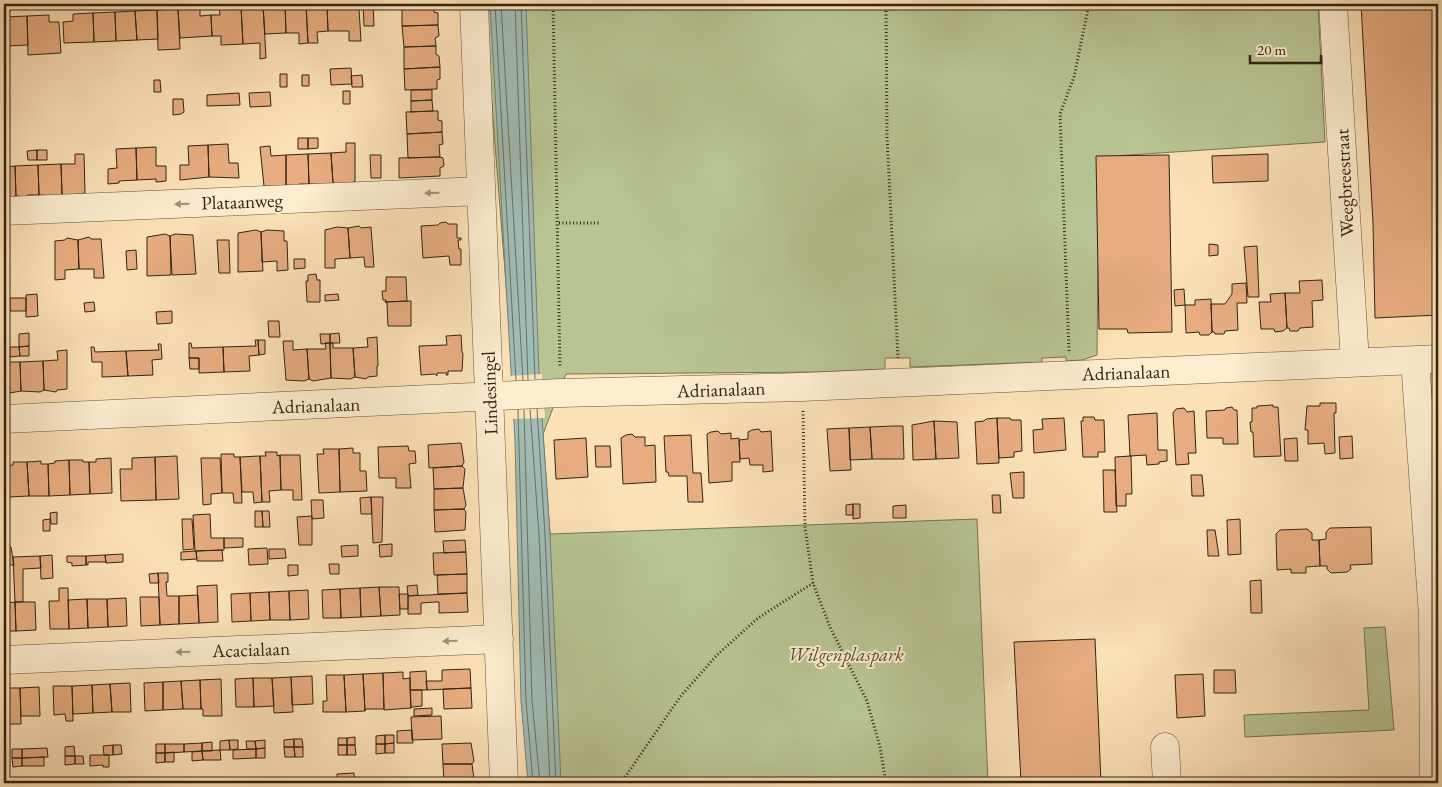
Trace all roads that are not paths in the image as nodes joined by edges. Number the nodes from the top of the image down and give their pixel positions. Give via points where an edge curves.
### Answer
1 (474, 4) edge
2 (1333, 4) edge
3 (481, 191) junction
4 (4, 212) edge
5 (1427, 359) edge
6 (1355, 362) junction
7 (495, 397) junction
8 (4, 419) edge
9 (1436, 616) edge
10 (499, 639) junction
11 (4, 660) edge
12 (1165, 747) dead end
13 (504, 783) edge
14 (1167, 783) edge
15 (1434, 783) edge

1 - 3 street, Lindesingel
2 - 6 street, Weegbreestraat
3 -> 4 street, Plataanweg
3 - 7 street, Lindesingel
5 - 6 street, Adrianalaan
5 - 9 street
6 - 7 street, Adrianalaan
7 - 8 street, Adrianalaan
7 - 10 street, Lindesingel
9 - 15 street
10 -> 11 street, Acacialaan
10 - 13 street, Lindesingel
12 - 14 street

